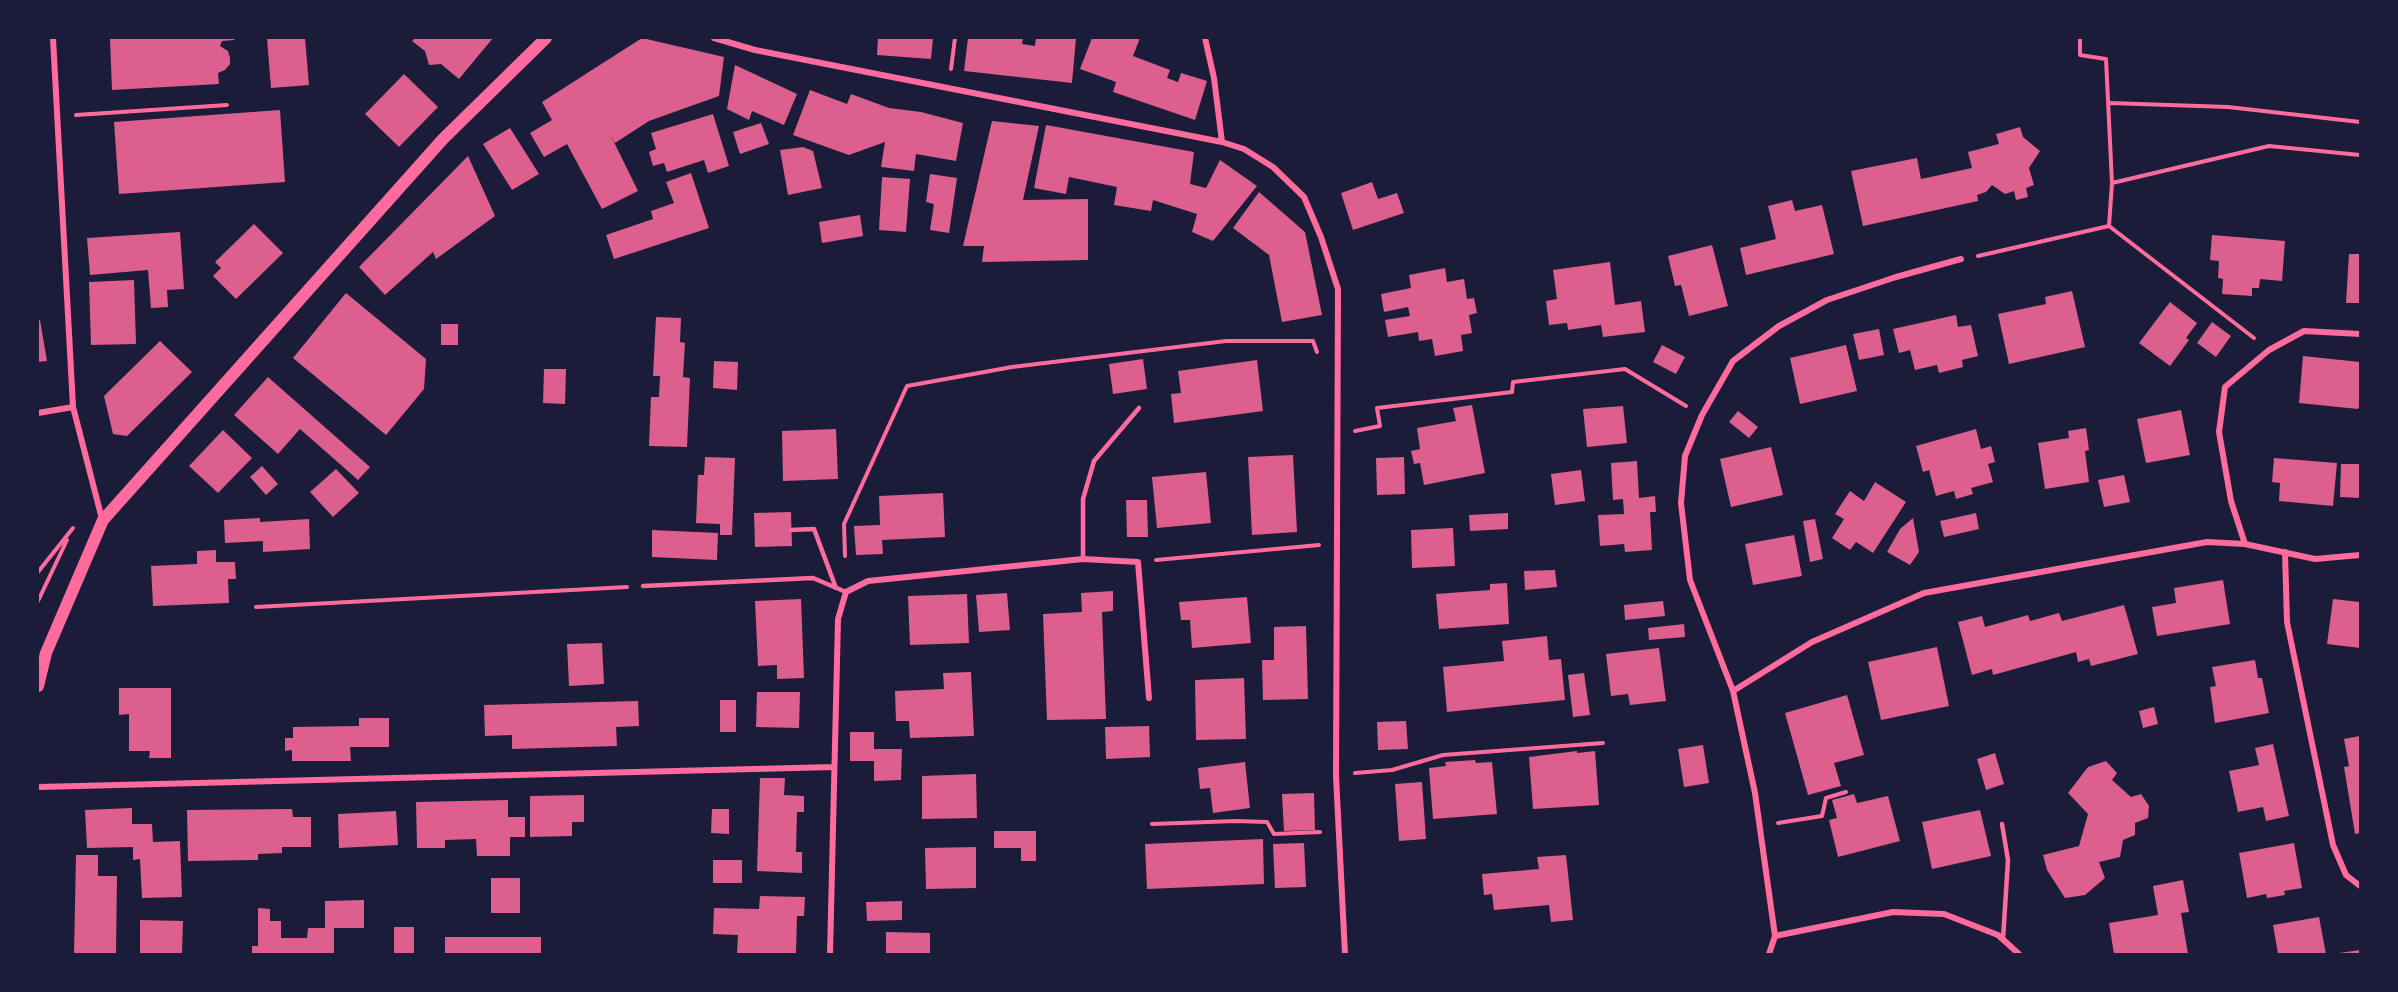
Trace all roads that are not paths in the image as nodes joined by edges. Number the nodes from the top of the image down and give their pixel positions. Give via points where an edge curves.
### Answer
1 (53, 38) edge
2 (546, 38) edge
3 (714, 38) edge
4 (1205, 38) edge
5 (1222, 142) junction
6 (1961, 260) road end
7 (2361, 334) edge
8 (73, 407) junction
9 (1139, 408) dead end
10 (38, 413) edge
11 (103, 520) junction
12 (791, 530) dead end
13 (2245, 544) junction
14 (2285, 552) junction
15 (2361, 555) edge
16 (1083, 559) junction
17 (643, 586) road end
18 (836, 588) junction
19 (846, 592) junction
20 (38, 687) edge
21 (1733, 691) junction
22 (1149, 698) dead end
23 (834, 767) junction
24 (38, 787) edge
25 (2002, 824) dead end
26 (2361, 886) edge
27 (1775, 936) junction
28 (2003, 939) junction
29 (830, 954) edge
30 (1346, 954) edge
31 (1770, 954) edge
32 (2019, 954) edge

1 - 8 street
2 - 11 main road via 443,139
3 - 5 street via 755,50
4 - 5 street
5 - 30 street via 1244,149 1273,167 1304,197 1338,289 1336,776
6 - 21 street via 1827,300 1779,326 1733,361 1702,415 1684,456 1682,514 1690,580
7 - 13 street via 2304,331 2269,350 2225,387 2219,432 2231,501
8 - 10 street
8 - 11 street
9 - 16 lane via 1094,461 1083,499
11 - 20 main road via 46,653
12 - 18 lane via 814,529
13 - 14 street
13 - 21 street via 2206,542 1924,593 1812,642
14 - 15 street via 2315,559
14 - 26 street via 2287,622 2333,846 2346,875
16 - 19 street via 868,581
16 - 22 street via 1138,562
17 - 18 lane via 813,578
18 - 19 lane
19 - 23 street via 838,619
21 - 27 street via 1755,793
23 - 24 street
23 - 29 street
25 - 28 lane via 2008,860
27 - 28 street via 1893,912 1944,914
27 - 31 street
28 - 32 street

